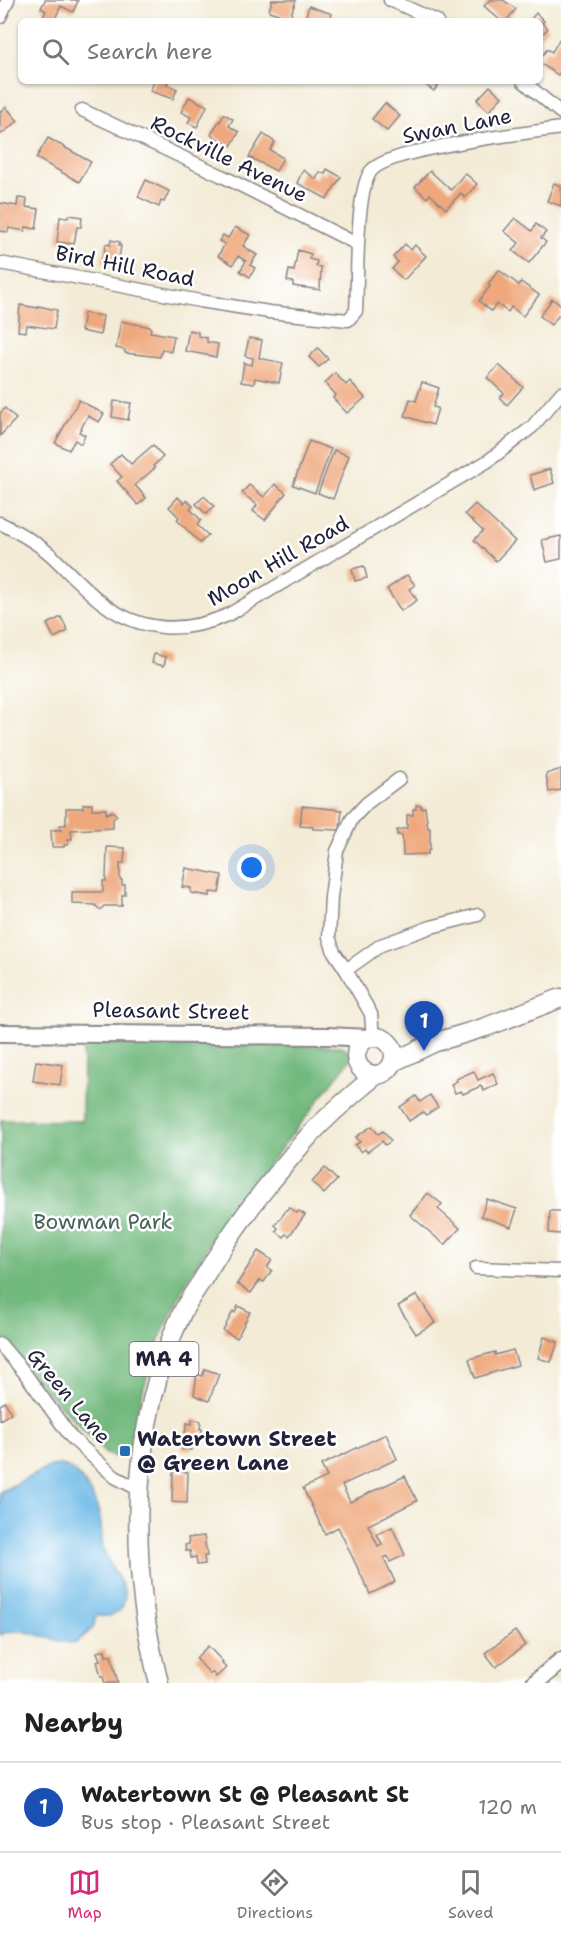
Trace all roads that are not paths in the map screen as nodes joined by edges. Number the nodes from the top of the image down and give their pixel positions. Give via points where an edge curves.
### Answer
1 (8, 0) edge
2 (390, 0) edge
3 (0, 17) edge
4 (430, 18) edge
5 (527, 84) edge
6 (82, 110) dead end
7 (561, 113) edge
8 (561, 128) edge
9 (357, 244) junction
10 (0, 263) edge
11 (242, 308) joint
12 (561, 393) edge
13 (0, 524) edge
14 (399, 779) dead end
15 (478, 915) dead end
16 (346, 970) junction
17 (561, 998) edge
18 (0, 1033) edge
19 (372, 1041) junction
20 (433, 1043) junction
21 (393, 1062) junction
22 (368, 1071) junction
23 (476, 1268) dead end
24 (561, 1271) edge
25 (0, 1344) edge
26 (140, 1490) junction
27 (561, 1661) edge
28 (159, 1683) edge
29 (535, 1683) edge

1 - 3 street
2 - 4 street
5 - 7 street
6 - 9 street, Rockville Avenue
8 - 9 street, Swan Lane via 492,137 405,154 384,162 371,171 364,187
9 - 11 street, Swan Lane via 356,311 348,320
10 - 11 street, Bird Hill Road
12 - 13 street, Moon Hill Road via 532,427 488,461 228,615 194,627 157,627 119,614 42,548
14 - 16 street via 352,819 337,851 329,937
15 - 16 street via 381,945
16 - 19 street via 371,1014
17 - 20 main road, Pleasant Street
18 - 19 street, Pleasant Street via 340,1037
19 - 20 main road, Pleasant Street
19 - 21 main road via 393,1051
19 - 22 main road via 356,1057
20 - 21 main road, Pleasant Street
21 - 22 main road via 386,1071
22 - 26 main road, MA 4 via 353,1094 309,1135 252,1205 183,1312 157,1386 140,1470
23 - 24 street
25 - 26 street, Green Lane via 71,1437 115,1477
26 - 28 main road, MA 4 via 142,1596
27 - 29 street

